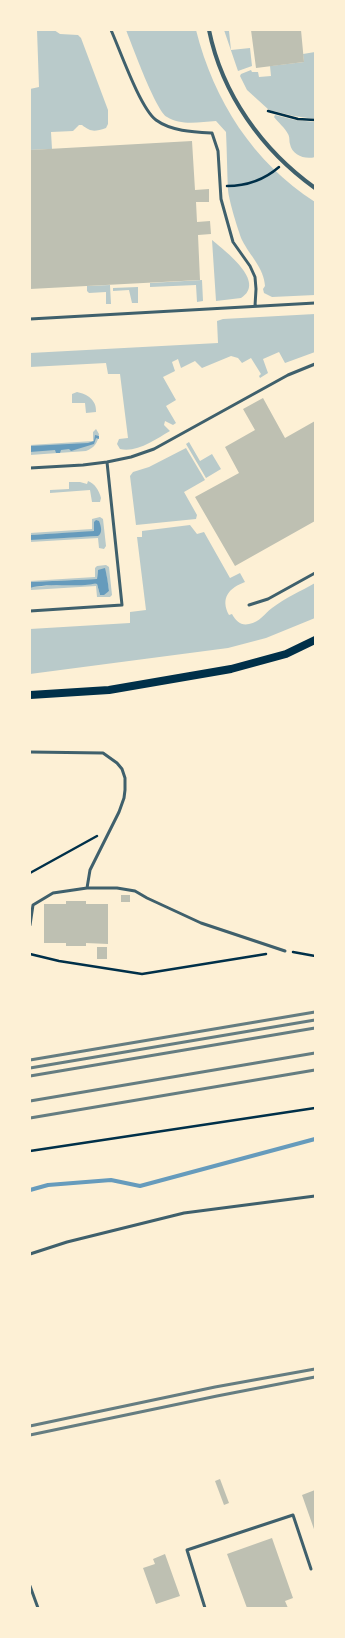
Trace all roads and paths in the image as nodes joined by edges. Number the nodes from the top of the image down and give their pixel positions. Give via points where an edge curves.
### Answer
1 (111, 30) edge
2 (209, 30) edge
3 (268, 111) dead end
4 (315, 120) edge
5 (284, 163) junction
6 (314, 186) edge
7 (220, 187) junction
8 (315, 303) edge
9 (255, 306) junction
10 (30, 319) edge
11 (315, 364) edge
12 (107, 462) junction
13 (30, 468) edge
14 (315, 573) edge
15 (249, 604) dead end
16 (30, 611) edge
17 (315, 640) edge
18 (30, 695) edge
19 (30, 752) edge
20 (110, 829) junction
21 (30, 873) edge
22 (87, 888) junction
23 (30, 925) edge
24 (285, 951) junction
25 (30, 954) edge
26 (315, 956) edge
27 (315, 1108) edge
28 (30, 1151) edge
29 (315, 1196) edge
30 (30, 1254) edge
31 (311, 1569) dead end
32 (30, 1586) edge
33 (38, 1608) edge
34 (205, 1608) edge

1 - 7 lane via 144,105 156,119 171,128 212,133 218,151
2 - 5 street via 219,64 233,96 258,134
3 - 4 path via 298,119
5 - 6 street
5 - 7 path via 267,176 251,183
7 - 9 lane via 232,242 255,277
8 - 9 lane
9 - 10 lane
11 - 12 lane via 288,375 154,449 131,458
12 - 13 lane
12 - 16 lane via 122,605
14 - 15 lane via 268,599
17 - 18 main road via 286,654 231,669 109,690
19 - 20 lane via 103,753 117,763 122,769 126,790
20 - 21 path
20 - 22 lane via 90,870
22 - 23 lane via 53,893 33,905
22 - 24 lane via 135,891 200,923
24 - 25 path via 142,974
24 - 26 path
27 - 28 path
29 - 30 lane via 184,1213 67,1242
31 - 34 lane via 293,1515 187,1550
32 - 33 lane

